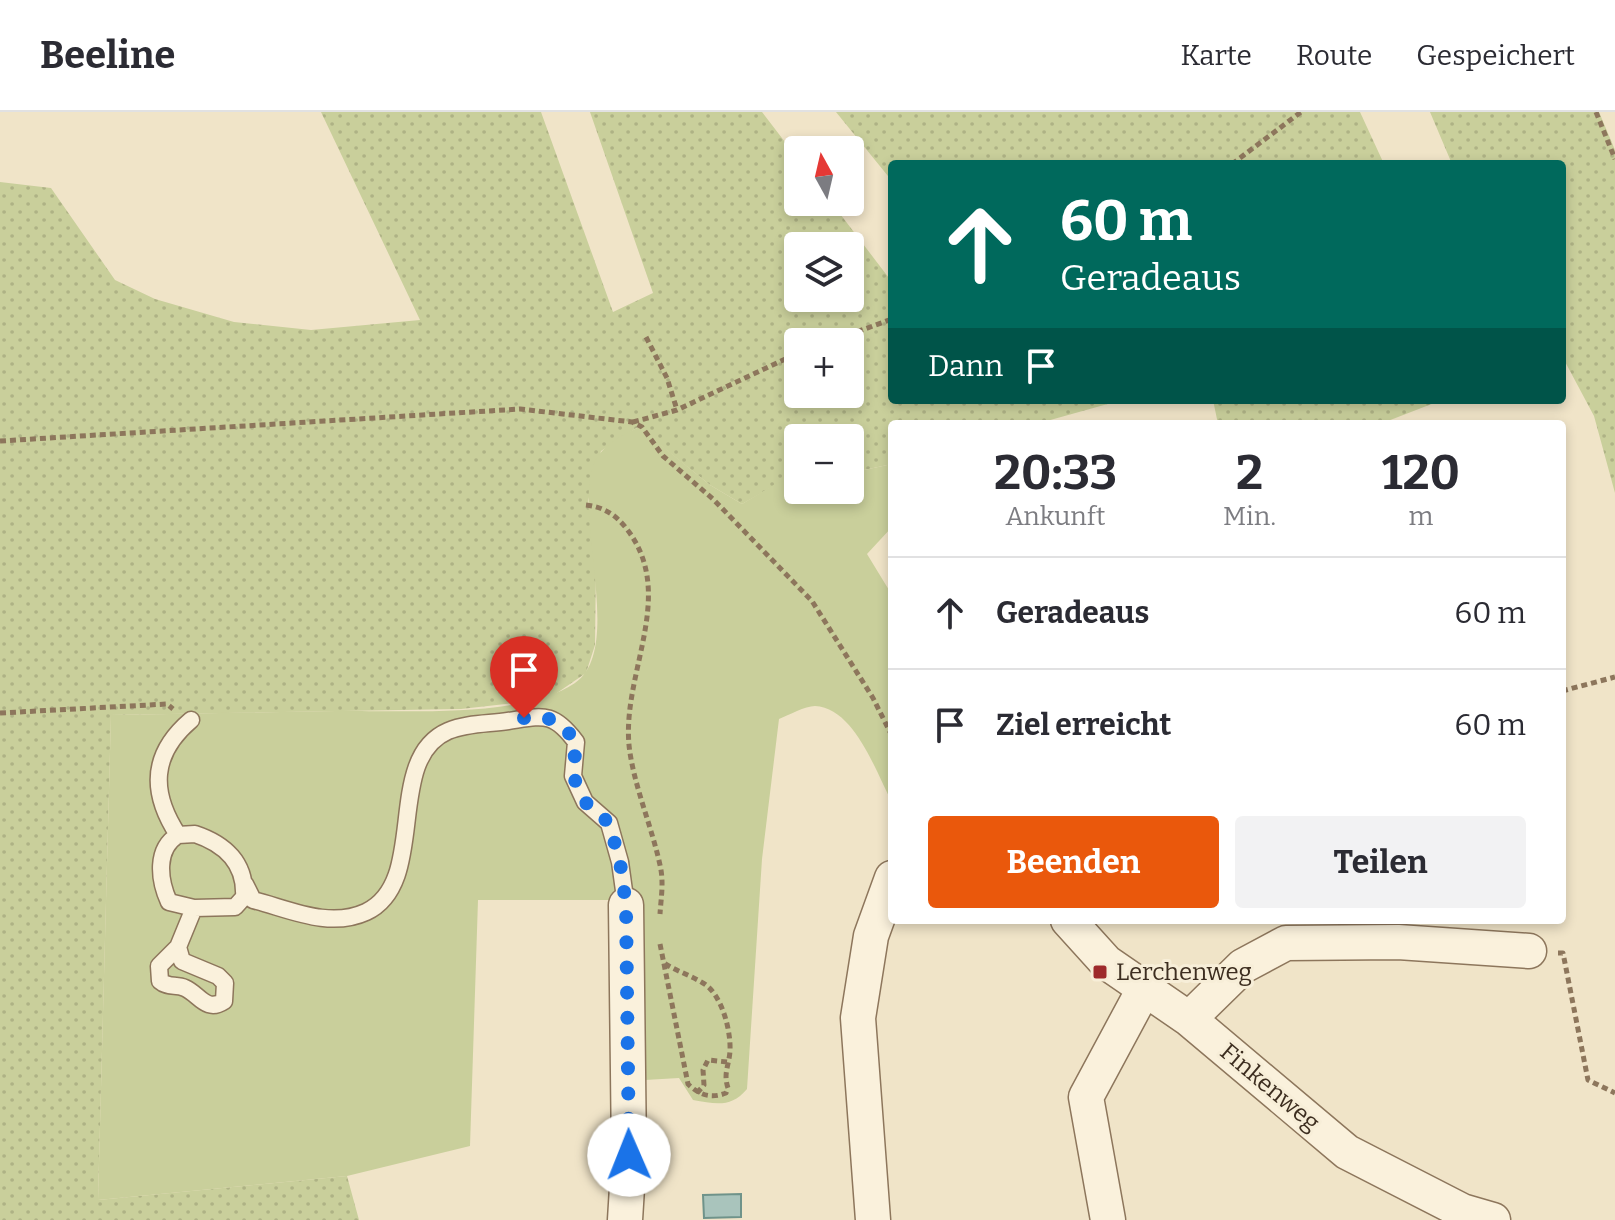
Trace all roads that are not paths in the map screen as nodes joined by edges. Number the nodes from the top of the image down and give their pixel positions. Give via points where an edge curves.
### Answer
1 (191, 720) road end
2 (178, 835) junction
3 (245, 884) junction
4 (888, 889) edge
5 (626, 905) joint
6 (194, 908) junction
7 (1072, 924) edge
8 (178, 947) dead end
9 (1529, 951) road end
10 (1144, 989) junction
11 (1189, 1019) junction
12 (625, 1220) edge
13 (873, 1220) edge
14 (1108, 1220) edge
15 (1493, 1220) edge

1 - 2 lane via 168,742 160,759 160,800
2 - 3 lane via 195,834 232,854
2 - 6 lane via 163,851 161,880 169,902
3 - 5 lane via 253,900 318,919 366,912 386,896 400,865 418,767 431,742 472,724 544,715 563,725 576,742 573,776 585,802 609,823
3 - 6 lane via 244,897 235,907
4 - 13 street via 871,936 858,1018
5 - 12 street
6 - 8 lane
7 - 10 street, Finkenweg via 1106,962
9 - 11 street via 1398,942 1286,943 1243,966
10 - 11 street, Finkenweg
10 - 14 street via 1086,1097
11 - 15 street, Finkenweg via 1347,1152 1462,1211

